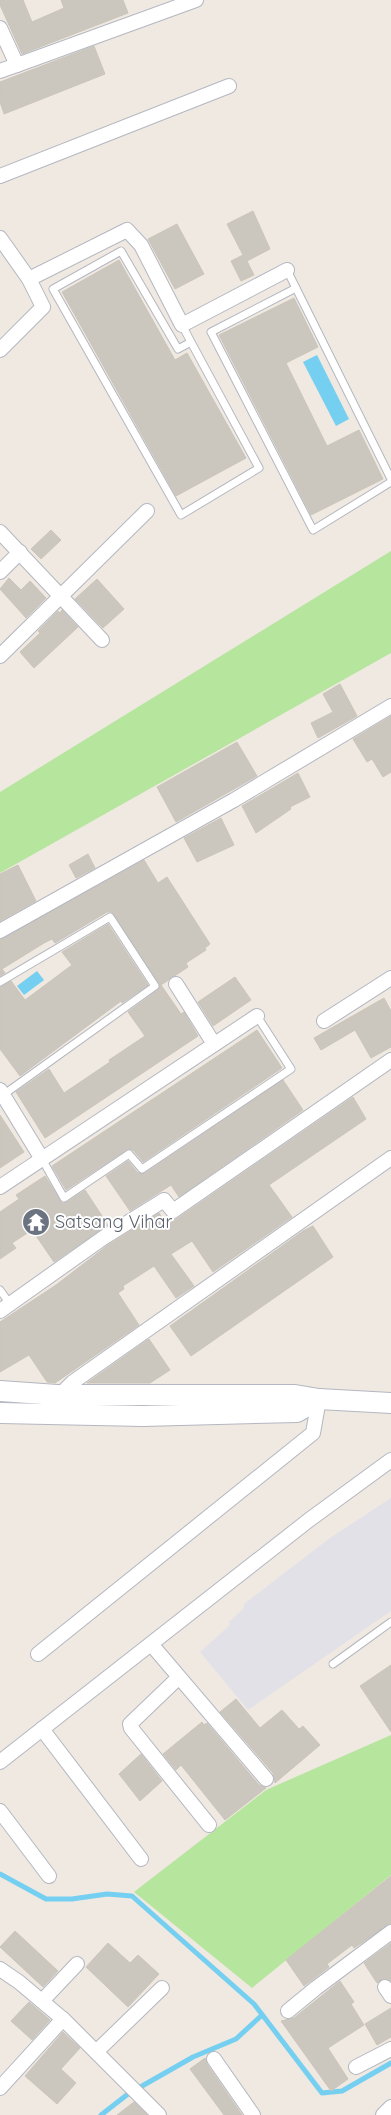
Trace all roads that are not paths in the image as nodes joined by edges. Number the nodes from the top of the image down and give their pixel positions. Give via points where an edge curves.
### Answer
1 (196, 0) edge
2 (0, 28) edge
3 (17, 65) junction
4 (0, 71) edge
5 (229, 86) dead end
6 (0, 176) edge
7 (0, 238) edge
8 (287, 270) joint
9 (29, 279) junction
10 (296, 288) junction
11 (182, 325) junction
12 (191, 342) junction
13 (0, 350) edge
14 (391, 480) edge
15 (147, 511) dead end
16 (0, 532) edge
17 (20, 552) junction
18 (0, 572) edge
19 (62, 595) junction
20 (102, 640) dead end
21 (0, 656) edge
22 (391, 706) edge
23 (0, 931) edge
24 (391, 978) edge
25 (0, 982) edge
26 (176, 984) dead end
27 (257, 1016) joint
28 (324, 1021) dead end
29 (214, 1044) junction
30 (391, 1060) edge
31 (2, 1092) edge
32 (42, 1158) junction
33 (391, 1158) edge
34 (0, 1187) edge
35 (0, 1290) edge
36 (5, 1308) edge
37 (0, 1390) edge
38 (57, 1395) junction
39 (318, 1399) junction
40 (391, 1404) edge
41 (0, 1413) edge
42 (56, 1415) junction
43 (391, 1460) edge
44 (391, 1622) edge
45 (151, 1644) junction
46 (38, 1654) dead end
47 (333, 1664) dead end
48 (178, 1678) junction
49 (42, 1729) junction
50 (0, 1762) edge
51 (266, 1778) dead end
52 (0, 1811) edge
53 (209, 1825) dead end
54 (141, 1859) dead end
55 (49, 1876) dead end
56 (391, 1932) edge
57 (77, 1964) dead end
58 (0, 1969) edge
59 (162, 1988) dead end
60 (42, 2001) junction
61 (288, 2011) dead end
62 (63, 2019) junction
63 (391, 2049) edge
64 (96, 2052) junction
65 (214, 2059) dead end
66 (356, 2067) dead end
67 (0, 2088) edge
68 (391, 2107) edge
69 (159, 2115) edge
70 (253, 2115) edge
71 (383, 2115) edge

1 - 3 street
2 - 3 street
3 - 4 street
5 - 6 street
7 - 9 street
8 - 10 lane
8 - 11 street
9 - 11 street via 127,230 141,245
9 - 13 street via 43,307
10 - 14 lane
10 - 14 lane via 211,332 313,530
11 - 12 lane
12 - 12 lane via 259,468 181,515 53,289 121,251 178,349
15 - 19 street
16 - 17 street
17 - 18 street
17 - 19 street
19 - 20 street
19 - 21 street
22 - 23 street via 234,800
24 - 28 street
25 - 31 lane via 110,917 155,986
26 - 29 street
27 - 29 street
27 - 32 lane via 291,1069 142,1170 129,1154 64,1198
29 - 32 street
30 - 36 street via 173,1211 164,1200 103,1238
31 - 32 street
32 - 34 street
33 - 38 street
35 - 36 lane
37 - 38 main road
38 - 39 main road via 295,1395
38 - 42 street
39 - 40 main road
39 - 42 main road via 297,1412 196,1416
39 - 46 street via 313,1433
41 - 42 main road
43 - 45 street
44 - 47 lane
45 - 48 street
45 - 49 street
48 - 51 street
48 - 53 street via 130,1724
49 - 50 street
49 - 54 street
52 - 55 street
56 - 61 street
57 - 60 street
58 - 60 street
59 - 64 street
60 - 62 street
62 - 64 street
62 - 67 street
63 - 66 street
64 - 69 street
65 - 70 street
68 - 71 street

